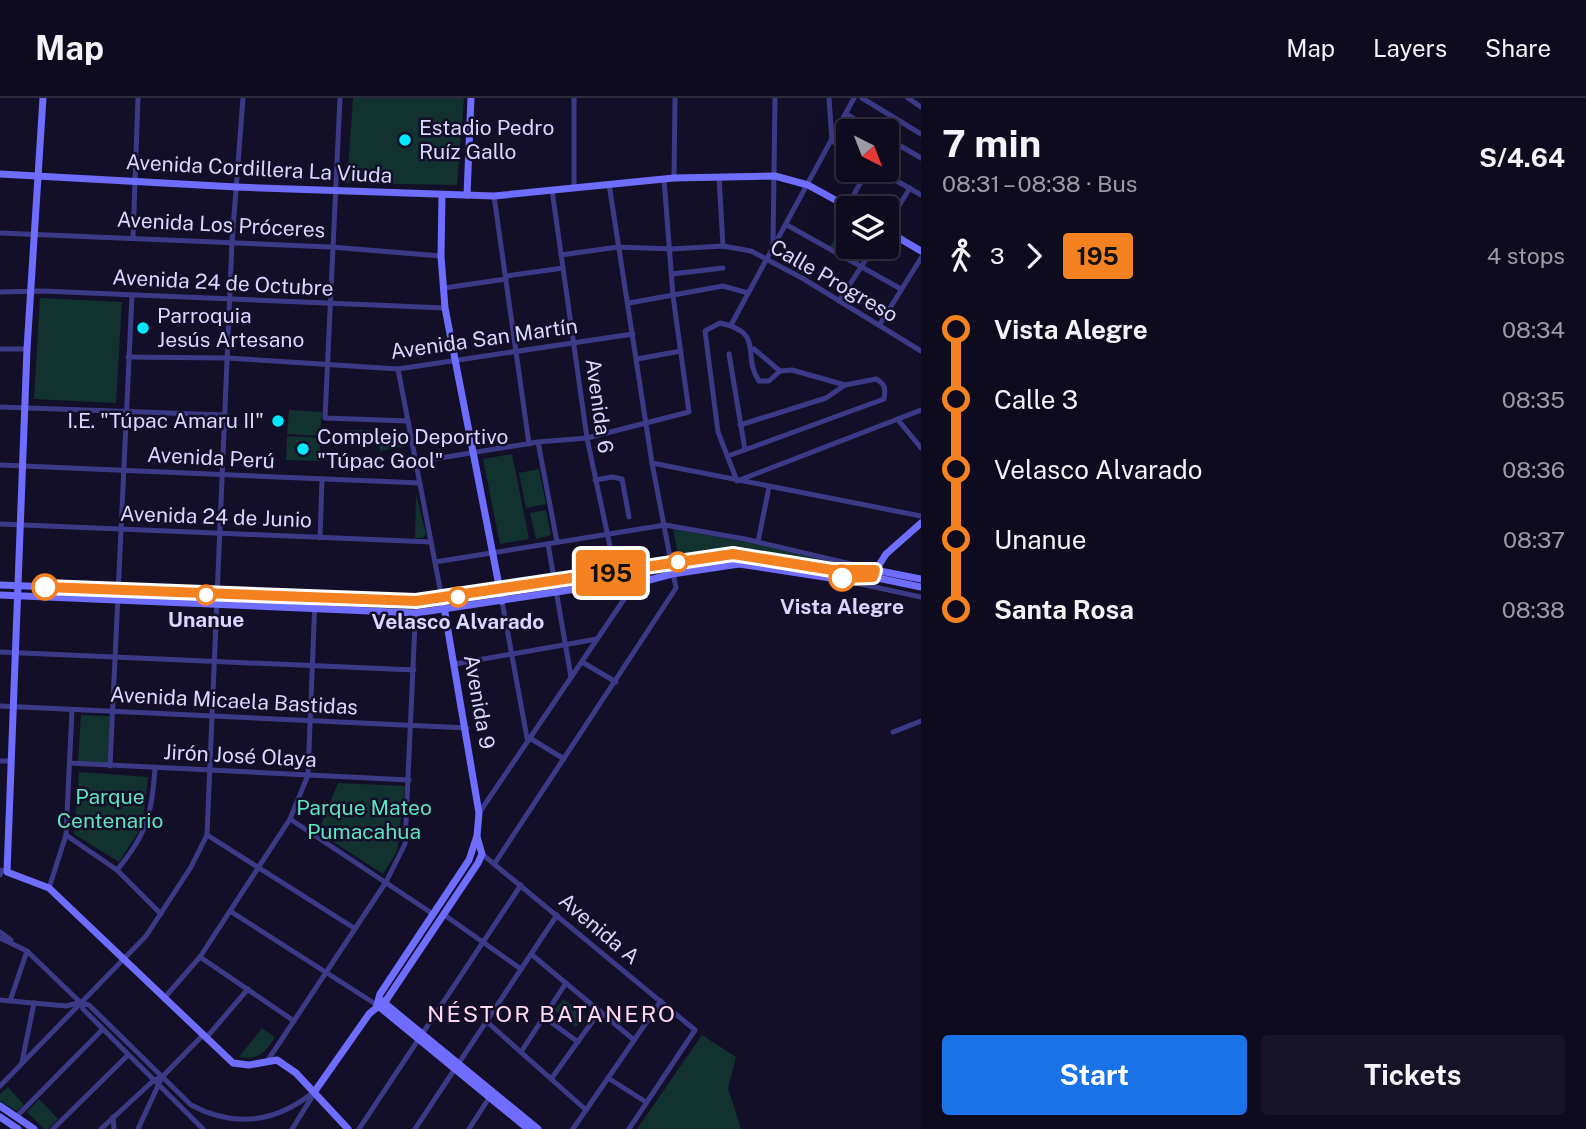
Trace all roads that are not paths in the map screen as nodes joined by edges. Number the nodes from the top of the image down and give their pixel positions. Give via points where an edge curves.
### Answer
1 (43, 98) edge
2 (138, 98) edge
3 (243, 98) edge
4 (340, 98) edge
5 (471, 98) edge
6 (575, 98) edge
7 (675, 98) edge
8 (775, 98) edge
9 (829, 98) edge
10 (854, 98) edge
11 (862, 98) edge
12 (908, 98) edge
13 (921, 107) edge
14 (846, 114) junction
15 (855, 119) edge
16 (921, 134) edge
17 (832, 141) junction
18 (836, 144) edge
19 (900, 146) edge
20 (921, 158) edge
21 (0, 174) edge
22 (38, 176) junction
23 (775, 176) junction
24 (719, 177) junction
25 (674, 178) junction
26 (664, 179) junction
27 (134, 181) junction
28 (899, 182) edge
29 (608, 183) junction
30 (808, 184) junction
31 (236, 187) junction
32 (574, 187) junction
33 (909, 188) junction
34 (552, 190) junction
35 (334, 191) junction
36 (442, 195) junction
37 (467, 195) junction
38 (921, 195) edge
39 (494, 196) junction
40 (836, 200) edge
41 (899, 205) edge
42 (787, 225) junction
43 (0, 233) edge
44 (35, 234) junction
45 (133, 237) junction
46 (899, 238) edge
47 (232, 242) junction
48 (723, 246) junction
49 (773, 246) junction
50 (331, 247) junction
51 (618, 247) junction
52 (671, 249) junction
53 (921, 251) edge
54 (561, 255) junction
55 (441, 256) junction
56 (767, 258) junction
57 (921, 258) edge
58 (866, 259) edge
59 (861, 267) junction
60 (563, 268) junction
61 (723, 268) dead end
62 (672, 274) junction
63 (506, 278) junction
64 (444, 288) junction
65 (901, 289) junction
66 (0, 292) edge
67 (31, 293) junction
68 (748, 293) junction
69 (132, 295) junction
70 (673, 296) junction
71 (230, 300) junction
72 (839, 302) junction
73 (629, 303) junction
74 (329, 304) junction
75 (445, 308) junction
76 (880, 324) junction
77 (731, 325) junction
78 (633, 334) junction
79 (574, 342) junction
80 (0, 349) edge
81 (27, 349) junction
82 (754, 349) junction
83 (517, 351) junction
84 (681, 351) junction
85 (921, 351) edge
86 (729, 354) dead end
87 (128, 357) junction
88 (227, 358) junction
89 (637, 359) junction
90 (456, 361) junction
91 (326, 367) junction
92 (398, 369) junction
93 (780, 371) junction
94 (845, 384) junction
95 (0, 408) edge
96 (25, 408) junction
97 (921, 410) edge
98 (127, 413) junction
99 (225, 415) junction
100 (408, 421) junction
101 (899, 421) junction
102 (647, 425) junction
103 (740, 425) junction
104 (587, 438) junction
105 (538, 442) junction
106 (529, 444) junction
107 (921, 448) edge
108 (745, 450) junction
109 (473, 453) junction
110 (728, 456) junction
111 (416, 462) junction
112 (652, 463) junction
113 (0, 465) edge
114 (22, 466) junction
115 (125, 470) junction
116 (223, 475) junction
117 (322, 479) junction
118 (595, 480) junction
119 (737, 481) junction
120 (420, 483) junction
121 (769, 487) junction
122 (921, 516) edge
123 (629, 517) dead end
124 (921, 523) edge
125 (0, 524) edge
126 (21, 525) junction
127 (665, 525) junction
128 (122, 529) junction
129 (221, 533) junction
130 (608, 534) junction
131 (320, 538) junction
132 (431, 542) junction
133 (557, 542) junction
134 (758, 542) junction
135 (548, 544) junction
136 (493, 552) junction
137 (886, 554) junction
138 (435, 562) junction
139 (672, 563) junction
140 (646, 567) junction
141 (615, 572) junction
142 (893, 573) junction
143 (673, 574) junction
144 (874, 574) junction
145 (837, 579) junction
146 (921, 579) edge
147 (555, 582) junction
148 (618, 584) junction
149 (634, 584) junction
150 (0, 585) edge
151 (20, 586) junction
152 (870, 586) junction
153 (921, 587) edge
154 (500, 590) junction
155 (118, 591) junction
156 (556, 592) junction
157 (0, 595) edge
158 (217, 595) junction
159 (20, 596) junction
160 (921, 597) edge
161 (315, 599) junction
162 (117, 600) junction
163 (442, 600) junction
164 (416, 601) junction
165 (502, 601) junction
166 (216, 604) junction
167 (314, 609) junction
168 (444, 610) junction
169 (416, 613) junction
170 (597, 639) junction
171 (566, 644) junction
172 (0, 652) edge
173 (18, 653) junction
174 (512, 654) junction
175 (115, 657) junction
176 (213, 660) junction
177 (582, 662) junction
178 (455, 664) junction
179 (313, 666) junction
180 (414, 670) junction
181 (571, 677) junction
182 (616, 682) junction
183 (0, 706) edge
184 (14, 706) junction
185 (72, 709) junction
186 (112, 711) junction
187 (212, 716) junction
188 (311, 720) junction
189 (921, 721) edge
190 (413, 724) junction
191 (467, 728) junction
192 (893, 732) dead end
193 (528, 737) junction
194 (564, 759) junction
195 (0, 761) edge
196 (12, 761) junction
197 (70, 763) junction
198 (110, 766) junction
199 (155, 768) junction
200 (210, 771) junction
201 (308, 775) junction
202 (409, 779) junction
203 (480, 813) junction
204 (290, 819) junction
205 (66, 835) junction
206 (207, 835) junction
207 (477, 836) junction
208 (482, 854) junction
209 (495, 863) junction
210 (261, 866) junction
211 (117, 870) junction
212 (2, 872) edge
213 (386, 882) junction
214 (521, 885) junction
215 (49, 888) junction
216 (230, 911) junction
217 (161, 914) junction
218 (433, 914) junction
219 (443, 914) junction
220 (557, 915) junction
221 (354, 928) junction
222 (0, 932) edge
223 (0, 937) edge
224 (483, 942) junction
225 (20, 945) junction
226 (27, 951) junction
227 (531, 954) junction
228 (200, 957) junction
229 (127, 959) junction
230 (521, 969) junction
231 (324, 973) junction
232 (566, 983) junction
233 (248, 989) junction
234 (165, 997) junction
235 (1, 1000) edge
236 (10, 1001) junction
237 (661, 1001) junction
238 (34, 1003) junction
239 (82, 1003) junction
240 (377, 1005) junction
241 (0, 1010) edge
242 (600, 1011) junction
243 (544, 1017) junction
244 (293, 1021) junction
245 (486, 1021) junction
246 (103, 1028) junction
247 (204, 1036) junction
248 (419, 1036) junction
249 (635, 1040) junction
250 (578, 1042) junction
251 (24, 1051) junction
252 (522, 1052) junction
253 (32, 1053) junction
254 (128, 1055) junction
255 (268, 1060) junction
256 (22, 1063) junction
257 (456, 1067) junction
258 (4, 1077) edge
259 (162, 1077) junction
260 (608, 1078) junction
261 (551, 1079) junction
262 (154, 1080) junction
263 (0, 1086) edge
264 (160, 1087) junction
265 (315, 1091) junction
266 (489, 1098) junction
267 (646, 1102) junction
268 (0, 1107) edge
269 (586, 1111) junction
270 (0, 1117) edge
271 (113, 1117) junction
272 (19, 1118) junction
273 (17, 1128) edge
274 (524, 1128) edge
275 (34, 1129) edge
276 (53, 1129) edge
277 (101, 1129) edge
278 (114, 1129) edge
279 (138, 1129) edge
280 (203, 1129) edge
281 (292, 1129) edge
282 (348, 1129) edge
283 (359, 1129) edge
284 (415, 1129) edge
285 (469, 1129) edge
286 (538, 1129) edge
287 (573, 1129) edge
288 (629, 1129) edge

1 - 22 street
2 - 27 street
3 - 31 street
4 - 35 street
5 - 37 street
6 - 32 street
7 - 25 street
8 - 23 street
9 - 17 street
10 - 14 street
11 - 16 street
12 - 13 street
14 - 15 street
14 - 17 street
17 - 18 street
17 - 30 street
19 - 20 street
21 - 22 street, Avenida Cordillera La Viuda
22 - 27 street, Avenida Cordillera La Viuda
22 - 44 street
23 - 24 street, Avenida Cordillera La Viuda
23 - 30 street, Avenida Cordillera La Viuda
23 - 49 street
24 - 25 street, Avenida Cordillera La Viuda
24 - 48 street
25 - 26 street, Avenida Cordillera La Viuda
26 - 29 street, Avenida Cordillera La Viuda
26 - 52 street
27 - 31 street, Avenida Cordillera La Viuda
27 - 45 street
28 - 33 street
29 - 32 street, Avenida Cordillera La Viuda
29 - 51 street
30 - 40 street, Avenida Cordillera La Viuda
30 - 42 street
31 - 35 street, Avenida Cordillera La Viuda
31 - 47 street
32 - 34 street, Avenida Cordillera La Viuda
33 - 38 street
33 - 41 street
34 - 39 street, Avenida Cordillera La Viuda
34 - 54 street, Avenida 6
35 - 36 street, Avenida Cordillera La Viuda
35 - 50 street
36 - 37 street, Avenida Cordillera La Viuda
36 - 55 street
37 - 39 street, Avenida Cordillera La Viuda
39 - 63 street
42 - 49 street
42 - 59 street
43 - 44 street, Avenida Los Próceres
44 - 45 street, Avenida Los Próceres
44 - 67 street
45 - 47 street, Avenida Los Próceres
46 - 53 street
47 - 50 street, Avenida Los Próceres
47 - 71 street
48 - 52 street, Calle Progreso
48 - 56 street, Calle Progreso
49 - 56 street
50 - 55 street, Avenida Los Próceres
50 - 74 street
51 - 52 street, Calle Progreso
51 - 54 street, Calle Progreso
51 - 73 street
52 - 62 street
54 - 60 street, Avenida 6
55 - 64 street
56 - 68 street
56 - 72 street, Calle Progreso
57 - 65 street
58 - 59 street
59 - 65 street
59 - 72 street
60 - 63 street
60 - 79 street, Avenida 6
61 - 62 street
62 - 70 street
63 - 64 street
63 - 83 street
64 - 75 street
65 - 76 street
66 - 67 street, Avenida 24 de Octubre
67 - 69 street, Avenida 24 de Octubre
67 - 81 street
68 - 70 street via 723,286
68 - 77 street
69 - 71 street, Avenida 24 de Octubre
69 - 87 street
70 - 73 street
70 - 84 street
71 - 74 street, Avenida 24 de Octubre
71 - 88 street
72 - 76 street, Calle Progreso
73 - 78 street
74 - 75 street, Avenida 24 de Octubre
74 - 91 street
75 - 90 street
76 - 85 street, Calle Progreso
77 - 82 street via 750,339
77 - 110 street via 720,323 705,331 718,432
78 - 79 street, Avenida San Martín
78 - 89 street
79 - 83 street, Avenida San Martín
79 - 104 street, Avenida 6
80 - 81 street
81 - 96 street
82 - 93 street
82 - 93 street via 752,361 759,381 769,381
83 - 90 street, Avenida San Martín
83 - 106 street
84 - 89 street
84 - 102 street via 689,412
86 - 103 street
87 - 88 street, Avenida San Martín
87 - 98 street
88 - 91 street, Avenida San Martín
88 - 99 street
89 - 102 street
90 - 92 street, Avenida San Martín
90 - 109 street
91 - 92 street, Avenida San Martín
91 - 100 street via 325,418
92 - 100 street, Avenida 9
93 - 94 street
94 - 103 street via 826,398
94 - 108 street via 876,379 883,383 884,399
95 - 96 street
96 - 98 street
96 - 114 street
97 - 101 street
98 - 99 street
98 - 115 street
99 - 116 street
100 - 111 street, Avenida 9
101 - 107 street
101 - 119 street
102 - 104 street
102 - 112 street
103 - 108 street
104 - 105 street
104 - 118 street, Avenida 6
105 - 106 street
105 - 133 street
106 - 109 street
108 - 110 street
109 - 111 street
109 - 136 street
110 - 119 street
111 - 120 street, Avenida 9
112 - 119 street
112 - 127 street
113 - 114 street, Avenida Perú
114 - 115 street, Avenida Perú
114 - 126 street
115 - 116 street, Avenida Perú
115 - 128 street
116 - 117 street, Avenida Perú
116 - 129 street
117 - 120 street, Avenida Perú
117 - 131 street
118 - 123 street via 622,479
118 - 130 street, Avenida 6
119 - 121 street
120 - 132 street, Avenida 9
121 - 122 street
121 - 134 street
124 - 137 street
125 - 126 street, Avenida 24 de Junio
126 - 128 street, Avenida 24 de Junio
126 - 151 street
127 - 130 street
127 - 134 street
127 - 139 street
128 - 129 street, Avenida 24 de Junio
128 - 155 street
129 - 131 street, Avenida 24 de Junio
129 - 158 street
130 - 133 street
130 - 141 street, Avenida 6
131 - 132 street, Avenida 24 de Junio
132 - 138 street, Avenida 9
133 - 135 street
134 - 144 street via 858,563
135 - 136 street
135 - 147 street
136 - 138 street
136 - 154 street
137 - 142 street
137 - 144 street
138 - 163 street, Avenida 9
139 - 140 street
139 - 143 street
139 - 144 street via 742,554
140 - 141 street
140 - 149 street
141 - 147 street
141 - 148 street, Avenida 6
142 - 144 street
142 - 146 street
143 - 145 street via 739,564
143 - 149 street
143 - 182 street via 676,590
144 - 145 street
144 - 152 street
144 - 153 street
145 - 152 street
147 - 154 street
147 - 156 street
148 - 149 street
148 - 156 street
149 - 170 street
150 - 151 street
151 - 155 street
151 - 159 street
152 - 160 street
154 - 163 street
154 - 165 street
155 - 158 street
155 - 162 street
156 - 165 street
156 - 171 street
157 - 159 street
158 - 161 street
158 - 166 street
159 - 162 street
159 - 173 street
161 - 164 street
161 - 167 street
162 - 166 street
162 - 175 street
163 - 164 street
163 - 168 street, Avenida 9
164 - 169 street
165 - 168 street
165 - 174 street
166 - 167 street
166 - 176 street
167 - 169 street
167 - 179 street
168 - 169 street
168 - 178 street, Avenida 9
169 - 180 street
170 - 171 street
170 - 177 street
171 - 174 street
171 - 181 street
172 - 173 street
173 - 175 street
173 - 184 street
174 - 178 street
174 - 193 street
175 - 176 street
175 - 186 street
176 - 179 street
176 - 187 street
177 - 181 street
177 - 182 street
178 - 191 street, Avenida 9
179 - 180 street
179 - 188 street
180 - 190 street
181 - 193 street
182 - 194 street
183 - 184 street, Avenida Micaela Bastidas
184 - 185 street, Avenida Micaela Bastidas
184 - 196 street
185 - 186 street, Avenida Micaela Bastidas
185 - 197 street
186 - 187 street, Avenida Micaela Bastidas
186 - 198 street
187 - 188 street, Avenida Micaela Bastidas
187 - 200 street
188 - 190 street, Avenida Micaela Bastidas
188 - 201 street
189 - 192 street
190 - 191 street, Avenida Micaela Bastidas
190 - 202 street
191 - 203 street, Avenida 9
193 - 194 street
193 - 203 street
194 - 209 street
195 - 196 street
196 - 212 street
197 - 198 street, Jirón José Olaya
197 - 205 street
198 - 199 street, Jirón José Olaya
199 - 200 street, Jirón José Olaya
199 - 211 street via 150,820
200 - 201 street, Jirón José Olaya
200 - 206 street
201 - 202 street, Jirón José Olaya
201 - 204 street
202 - 213 street via 407,837
203 - 207 street, Avenida 9
204 - 210 street
204 - 213 street
205 - 211 street
205 - 215 street
206 - 210 street
206 - 217 street
207 - 208 street
207 - 218 street via 469,860
208 - 209 street, Avenida A
208 - 219 street
209 - 214 street, Avenida A
210 - 216 street
210 - 221 street
211 - 217 street
212 - 215 street
213 - 218 street
213 - 221 street
214 - 220 street, Avenida A
214 - 224 street
215 - 229 street
216 - 228 street
216 - 231 street
217 - 229 street
218 - 240 street
219 - 224 street
219 - 240 street via 387,999
220 - 227 street
220 - 237 street, Avenida A
221 - 231 street
222 - 225 street
223 - 225 street
224 - 230 street
224 - 248 street
225 - 226 street
226 - 236 street
226 - 239 street
227 - 230 street
227 - 232 street
228 - 233 street
228 - 234 street
229 - 234 street
229 - 239 street
230 - 245 street
231 - 240 street
231 - 244 street
232 - 242 street
232 - 243 street
233 - 244 street
233 - 247 street
234 - 247 street
235 - 236 street
235 - 241 street
236 - 238 street
237 - 249 street
237 - 267 street, Avenida A via 695,1030
238 - 239 street
238 - 251 street
239 - 246 street
239 - 253 street
239 - 259 street
240 - 248 street
240 - 265 street
242 - 249 street
242 - 250 street
243 - 250 street
243 - 252 street
244 - 255 street
245 - 252 street
245 - 257 street
246 - 254 street
246 - 272 street
247 - 255 street via 233,1063
247 - 259 street
248 - 257 street
248 - 283 street
249 - 260 street
250 - 261 street
251 - 253 street
251 - 256 street
252 - 261 street
253 - 256 street
254 - 262 street
254 - 276 street
255 - 265 street via 277,1060
256 - 258 street
257 - 266 street
257 - 284 street
257 - 286 street
258 - 263 street
259 - 262 street
259 - 264 street
259 - 265 street via 201,1111 251,1121 292,1110
260 - 267 street
260 - 269 street
261 - 269 street
262 - 264 street
262 - 271 street
264 - 279 street
264 - 280 street
265 - 281 street
265 - 282 street
266 - 274 street
266 - 285 street
267 - 288 street
268 - 272 street
269 - 287 street
270 - 273 street
271 - 277 street
271 - 278 street
272 - 273 street
272 - 275 street

